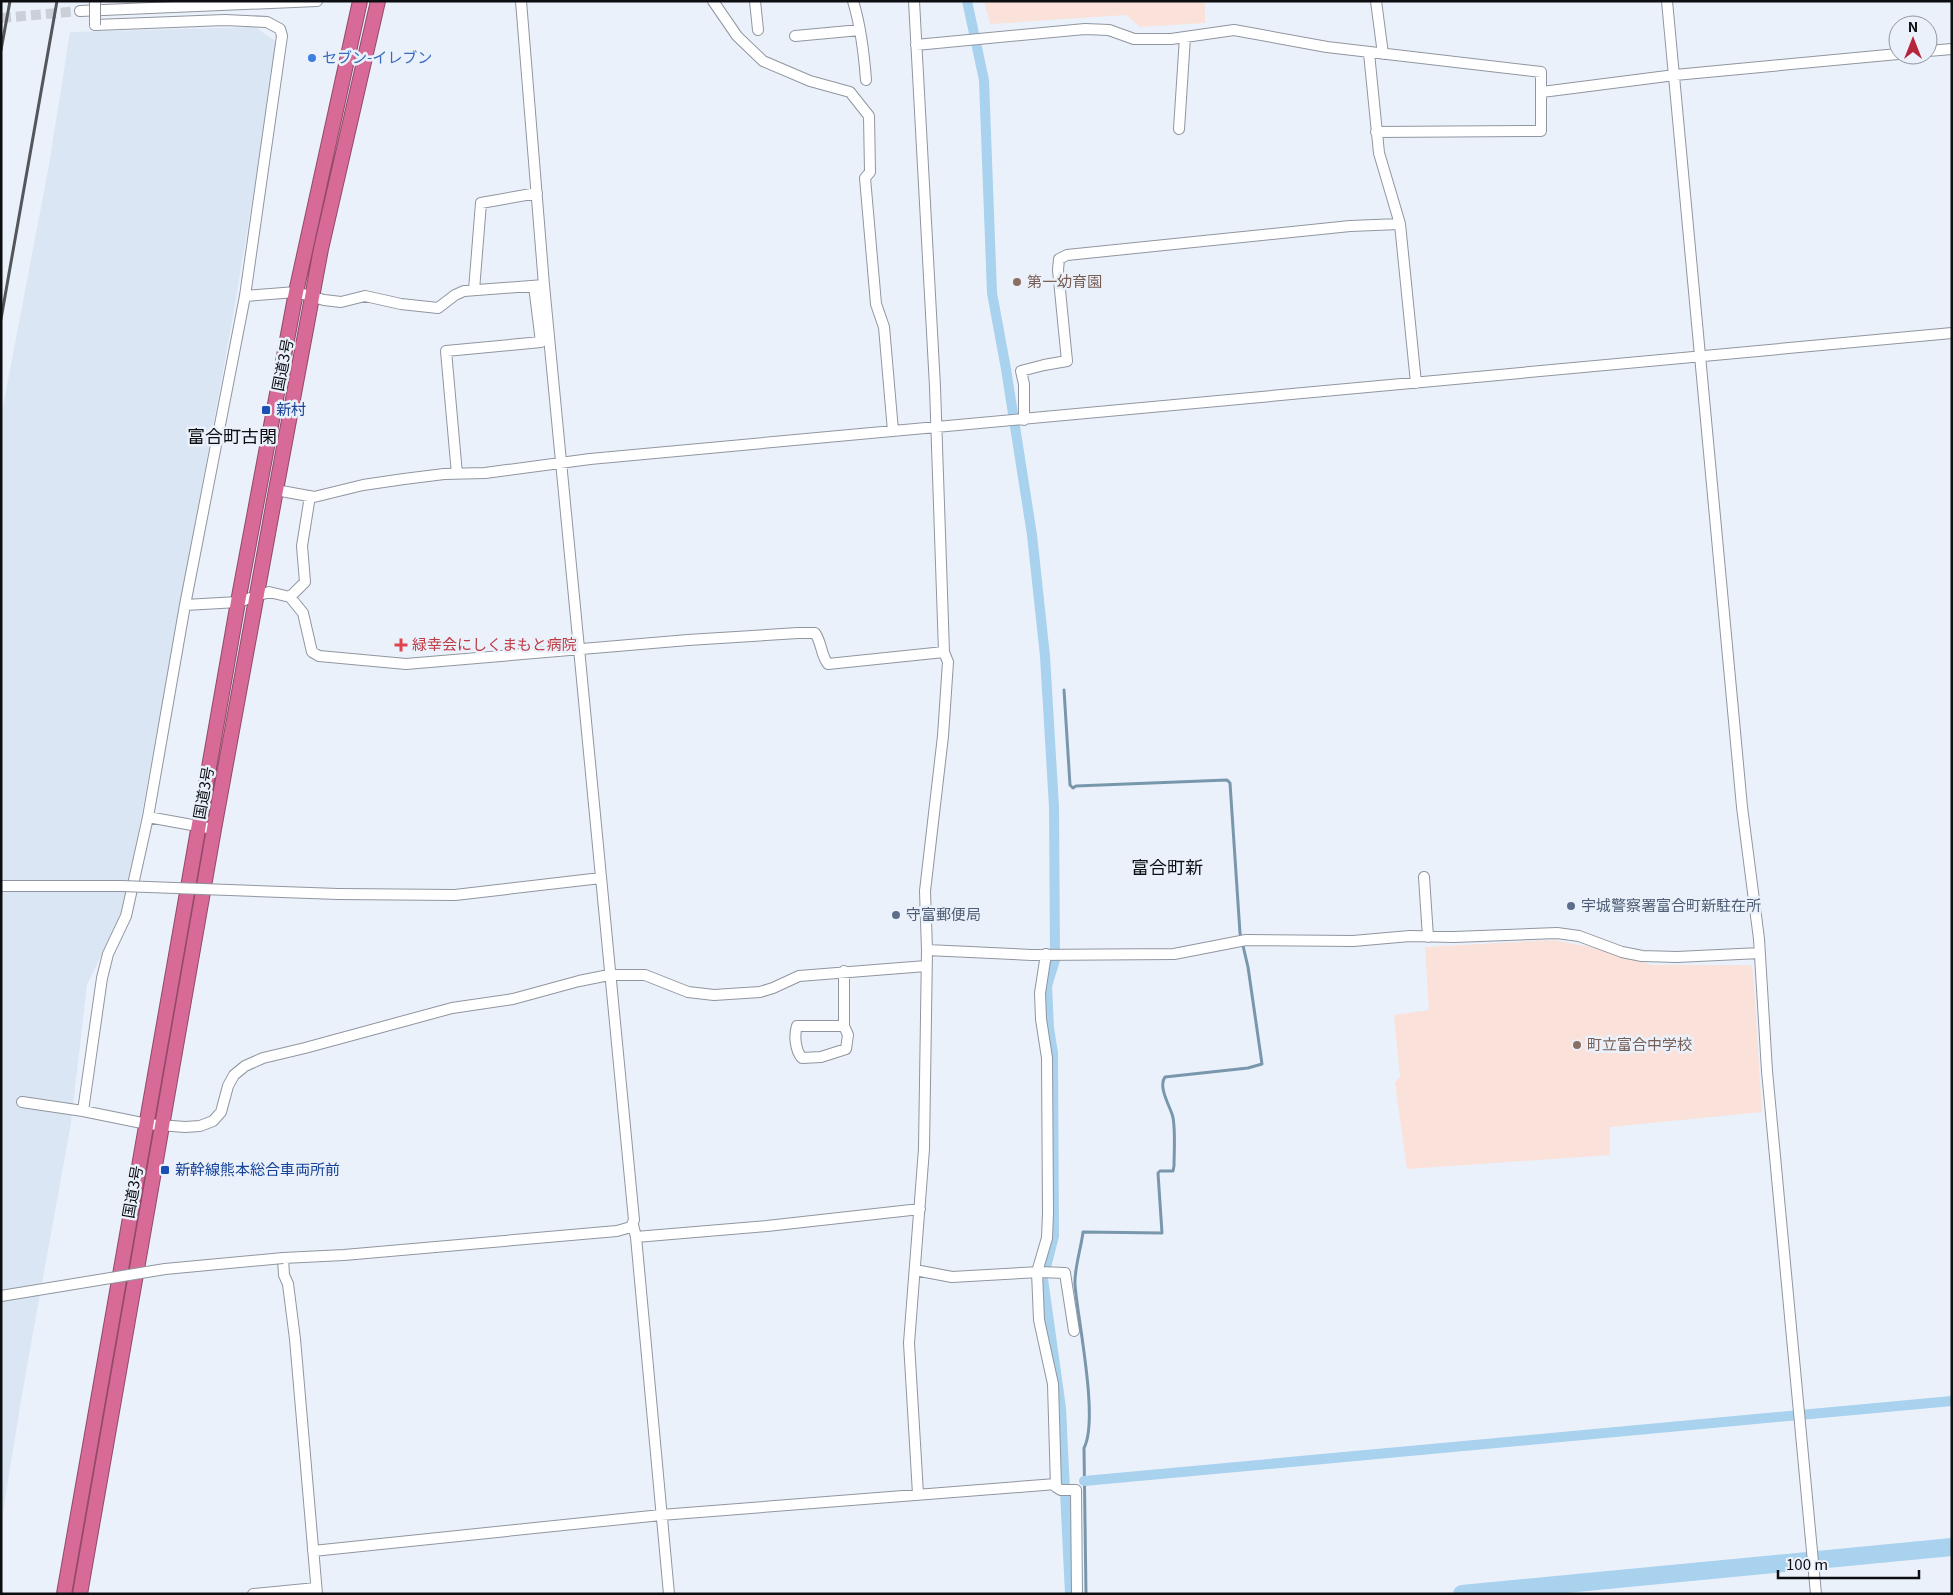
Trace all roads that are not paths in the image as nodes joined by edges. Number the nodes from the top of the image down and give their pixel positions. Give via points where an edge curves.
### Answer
1 (95, 1) edge
2 (317, 1) edge
3 (360, 1) edge
4 (378, 1) edge
5 (521, 1) edge
6 (713, 1) edge
7 (755, 1) edge
8 (853, 1) edge
9 (914, 1) edge
10 (1376, 1) edge
11 (1667, 1) edge
12 (80, 11) tunnel mouth
13 (758, 30) dead end
14 (860, 30) junction
15 (794, 36) dead end
16 (1185, 37) junction
17 (916, 45) junction
18 (1952, 49) edge
19 (1938, 50) edge
20 (1369, 53) junction
21 (1383, 54) junction
22 (1888, 55) edge
23 (1675, 74) junction
24 (866, 80) dead end
25 (1542, 92) junction
26 (1179, 129) dead end
27 (1376, 132) junction
28 (537, 193) junction
29 (1400, 224) junction
30 (539, 285) junction
31 (474, 290) junction
32 (296, 292) junction
33 (245, 296) junction
34 (312, 296) junction
35 (1952, 333) edge
36 (1701, 356) junction
37 (1416, 383) junction
38 (1023, 420) junction
39 (936, 428) junction
40 (894, 431) junction
41 (562, 462) junction
42 (457, 474) junction
43 (276, 490) junction
44 (310, 496) junction
45 (256, 597) junction
46 (290, 597) junction
47 (238, 602) junction
48 (186, 605) junction
49 (944, 648) junction
50 (579, 650) junction
51 (148, 817) junction
52 (199, 826) junction
53 (214, 829) junction
54 (600, 870) junction
55 (1424, 877) dead end
56 (1, 886) edge
57 (1428, 937) junction
58 (926, 950) junction
59 (1760, 953) junction
60 (1052, 954) junction
61 (926, 966) junction
62 (844, 971) junction
63 (609, 975) junction
64 (844, 1026) junction
65 (22, 1102) dead end
66 (83, 1111) junction
67 (147, 1124) junction
68 (162, 1125) junction
69 (920, 1209) junction
70 (633, 1225) junction
71 (636, 1237) junction
72 (283, 1258) junction
73 (915, 1270) junction
74 (1042, 1272) junction
75 (1, 1296) edge
76 (1074, 1331) dead end
77 (1062, 1488) junction
78 (918, 1494) junction
79 (661, 1515) junction
80 (313, 1551) junction
81 (317, 1591) edge
82 (64, 1594) edge
83 (80, 1594) edge
84 (253, 1594) edge
85 (669, 1594) edge
86 (1077, 1594) edge
87 (1816, 1594) edge

1 - 33 street, bridge via 96,25 224,20 267,22 280,29 282,36
2 - 12 street
3 - 32 highway, 国道3号
4 - 34 highway, 国道3号
5 - 28 street
6 - 40 street via 737,36 763,61 810,81 850,92 869,116 870,172 865,178 876,304 884,327
7 - 13 street
8 - 14 street
9 - 17 street
10 - 21 street
11 - 23 street
14 - 15 street
14 - 24 street
16 - 17 street via 1134,39 1109,30 1085,29
16 - 20 street via 1234,30
16 - 26 street
17 - 39 street
18 - 19 street
20 - 21 street
20 - 27 street
21 - 25 street via 1541,72
22 - 23 street
23 - 25 street
23 - 36 street
25 - 27 street via 1541,131
27 - 29 street
28 - 30 street
28 - 31 street via 481,203
29 - 37 street
29 - 38 street via 1350,226 1067,255 1059,260 1058,270 1068,361 1021,371
30 - 31 street
30 - 41 street
30 - 42 street via 540,342 446,351
31 - 34 street via 455,295 438,308 401,304 372,296 340,302
32 - 33 street
32 - 34 street
32 - 47 highway, 国道3号
33 - 48 street
34 - 43 highway, 国道3号
35 - 36 street
36 - 37 street
36 - 59 street via 1742,807
37 - 38 street
38 - 39 street
39 - 40 street
39 - 49 street
40 - 41 street
41 - 42 street
41 - 50 street
42 - 44 street via 404,479
43 - 44 street
43 - 45 highway, 国道3号
44 - 46 street via 302,546 304,582
45 - 46 street via 268,592
45 - 47 street
45 - 53 highway, 国道3号
46 - 50 street via 302,613 312,652 319,656 406,664
47 - 48 street
47 - 52 highway, 国道3号
48 - 51 street
49 - 50 street via 828,664 815,633 798,633
49 - 58 street via 948,662 926,891
50 - 54 street
51 - 52 street
51 - 66 street via 126,916 108,954 102,978
52 - 53 street
52 - 67 highway, 国道3号
53 - 68 highway, 国道3号
54 - 56 street, bridge via 455,895
54 - 63 street
55 - 57 street
57 - 59 street via 1557,933 1579,936 1642,956
57 - 60 street via 1353,941 1246,940 1174,954
58 - 60 street
58 - 61 street
59 - 87 street via 1770,1104
60 - 74 street via 1040,993 1047,1058 1048,1213
61 - 62 street
61 - 69 street via 924,1149
62 - 63 street via 799,976 760,992 714,995 688,992 644,975
62 - 64 street
63 - 68 street via 513,999 452,1008 263,1058 234,1075 221,1112 213,1121 200,1126
63 - 70 street
64 - 64 street via 848,1035 845,1050 812,1058 802,1058 797,1052 797,1026
65 - 66 street
66 - 67 street
67 - 68 street
67 - 82 highway, 国道3号
68 - 83 highway, 国道3号
69 - 71 street
69 - 73 street
70 - 71 street
70 - 72 street via 618,1231
71 - 79 street
72 - 75 street, bridge via 165,1269
72 - 80 street via 295,1339
73 - 74 street via 952,1277
73 - 78 street via 909,1343
74 - 76 street via 1065,1273
74 - 77 street via 1039,1320 1053,1384
77 - 78 street
77 - 86 street via 1076,1490
78 - 79 street
79 - 80 street
79 - 85 street
80 - 81 street
81 - 84 street

